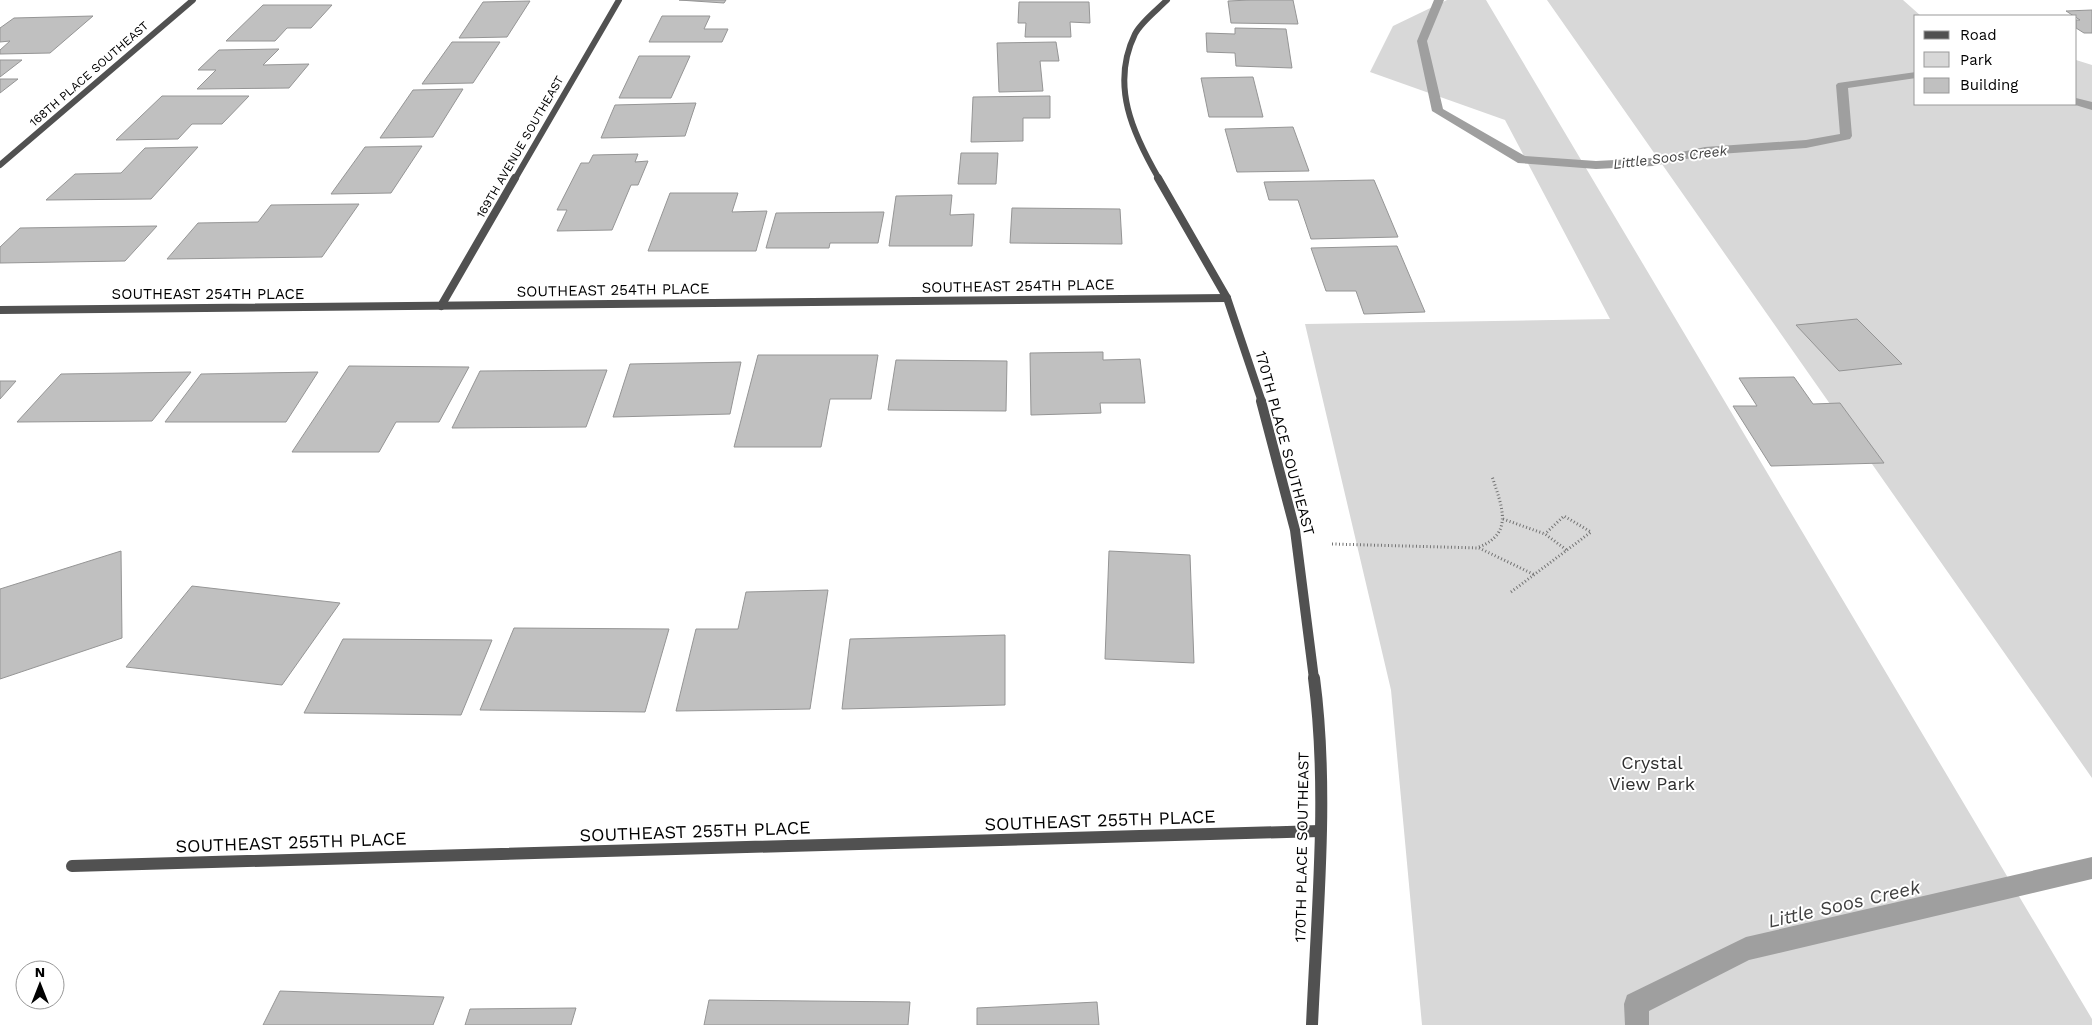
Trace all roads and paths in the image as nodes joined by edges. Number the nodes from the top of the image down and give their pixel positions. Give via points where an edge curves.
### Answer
1 (193, 0) edge
2 (619, 0) edge
3 (1167, 0) edge
4 (0, 165) edge
5 (1226, 298) junction
6 (441, 306) junction
7 (0, 310) edge
8 (1492, 476) dead end
9 (1503, 519) junction
10 (1545, 534) junction
11 (1296, 543) junction
12 (1479, 548) junction
13 (1568, 551) junction
14 (1535, 575) junction
15 (1511, 592) dead end
16 (1320, 831) junction
17 (72, 866) dead end
18 (1312, 1025) edge

1 - 4 street, 168TH PLACE SOUTHEAST
2 - 6 street, 169TH AVENUE SOUTHEAST
3 - 5 street, 170TH PLACE SOUTHEAST via 1136,32 1126,60 1123,89 1139,144
5 - 6 street, SOUTHEAST 254TH PLACE
5 - 11 street, 170TH PLACE SOUTHEAST via 1259,391
6 - 7 street, SOUTHEAST 254TH PLACE
8 - 9 path
9 - 10 path
9 - 12 path via 1494,540
10 - 13 path
10 - 13 path via 1564,516 1591,532
11 - 12 path
11 - 16 street, 170TH PLACE SOUTHEAST via 1318,709
12 - 14 path
13 - 14 path
14 - 15 path
16 - 17 street, SOUTHEAST 255TH PLACE
16 - 18 street, 170TH PLACE SOUTHEAST

